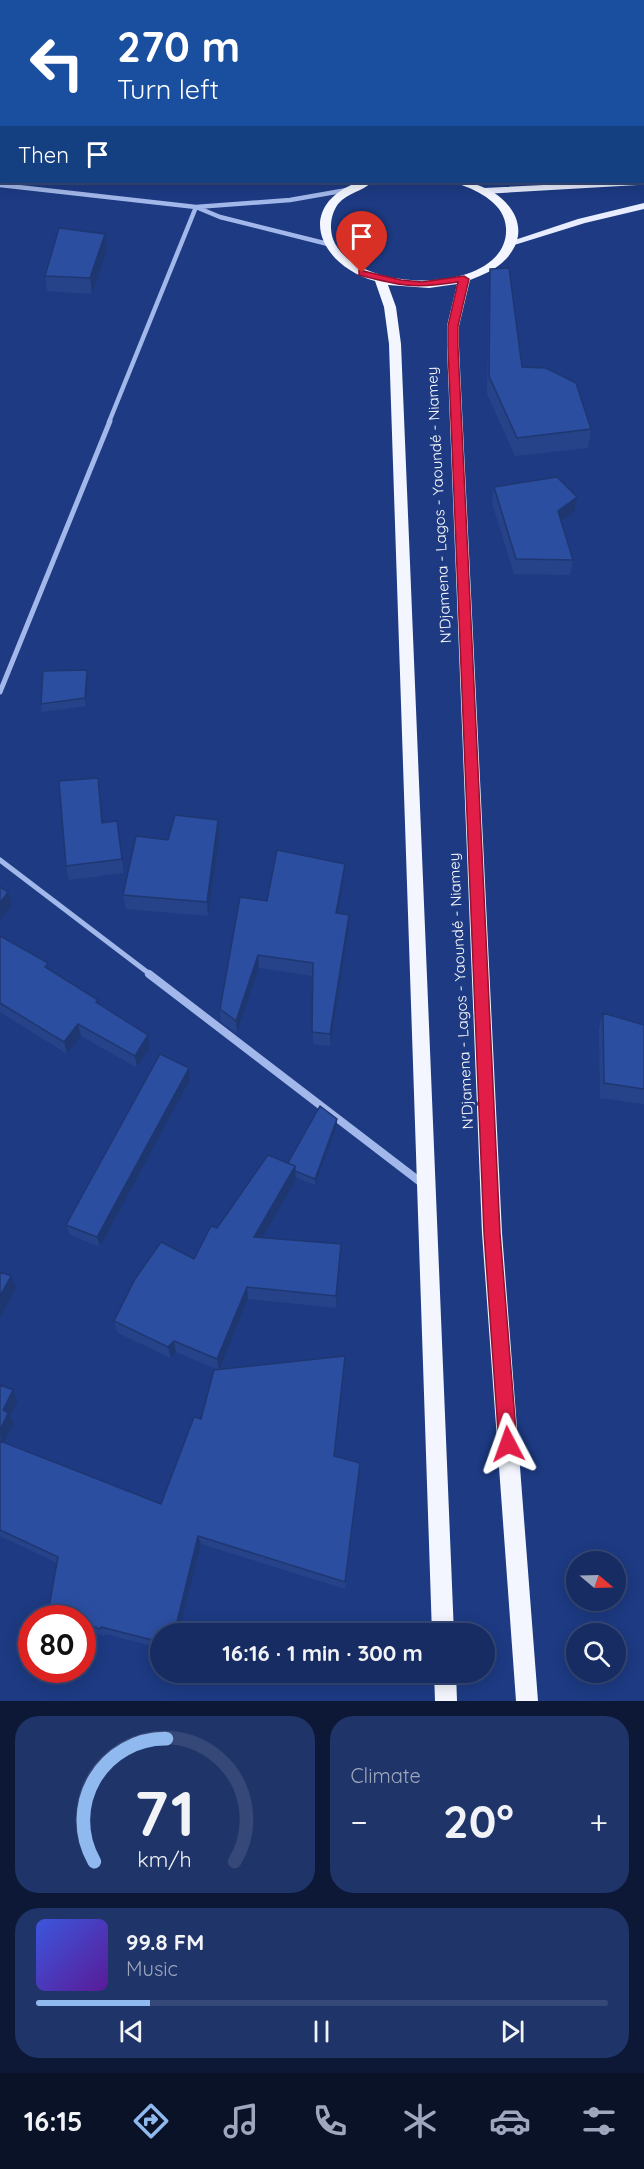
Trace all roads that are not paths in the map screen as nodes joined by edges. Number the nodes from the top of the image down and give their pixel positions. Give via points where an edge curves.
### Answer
1 (364, 183) edge
2 (468, 183) edge
3 (624, 183) edge
4 (0, 185) edge
5 (347, 190) junction
6 (484, 191) junction
7 (644, 206) edge
8 (196, 207) junction
9 (511, 243) junction
10 (328, 244) junction
11 (380, 279) junction
12 (464, 279) junction
13 (0, 692) edge
14 (0, 860) edge
15 (426, 1186) junction
16 (443, 1623) edge
17 (445, 1683) edge
18 (446, 1701) edge
19 (527, 1701) edge

1 - 5 highway
2 - 6 highway
3 - 6 main road
4 - 8 street
5 - 8 street via 290,200
5 - 10 highway via 324,221
6 - 9 highway via 497,200 512,221
7 - 9 main road
8 - 10 street via 220,217
8 - 13 street
9 - 12 highway via 494,264
10 - 11 highway via 347,264
11 - 12 highway via 422,285
11 - 15 highway via 390,307 395,344
12 - 19 highway, N'Djamena - Lagos - Yaoundé - Niamey via 453,326 453,347 492,1233
14 - 15 street
15 - 16 highway
17 - 18 highway

